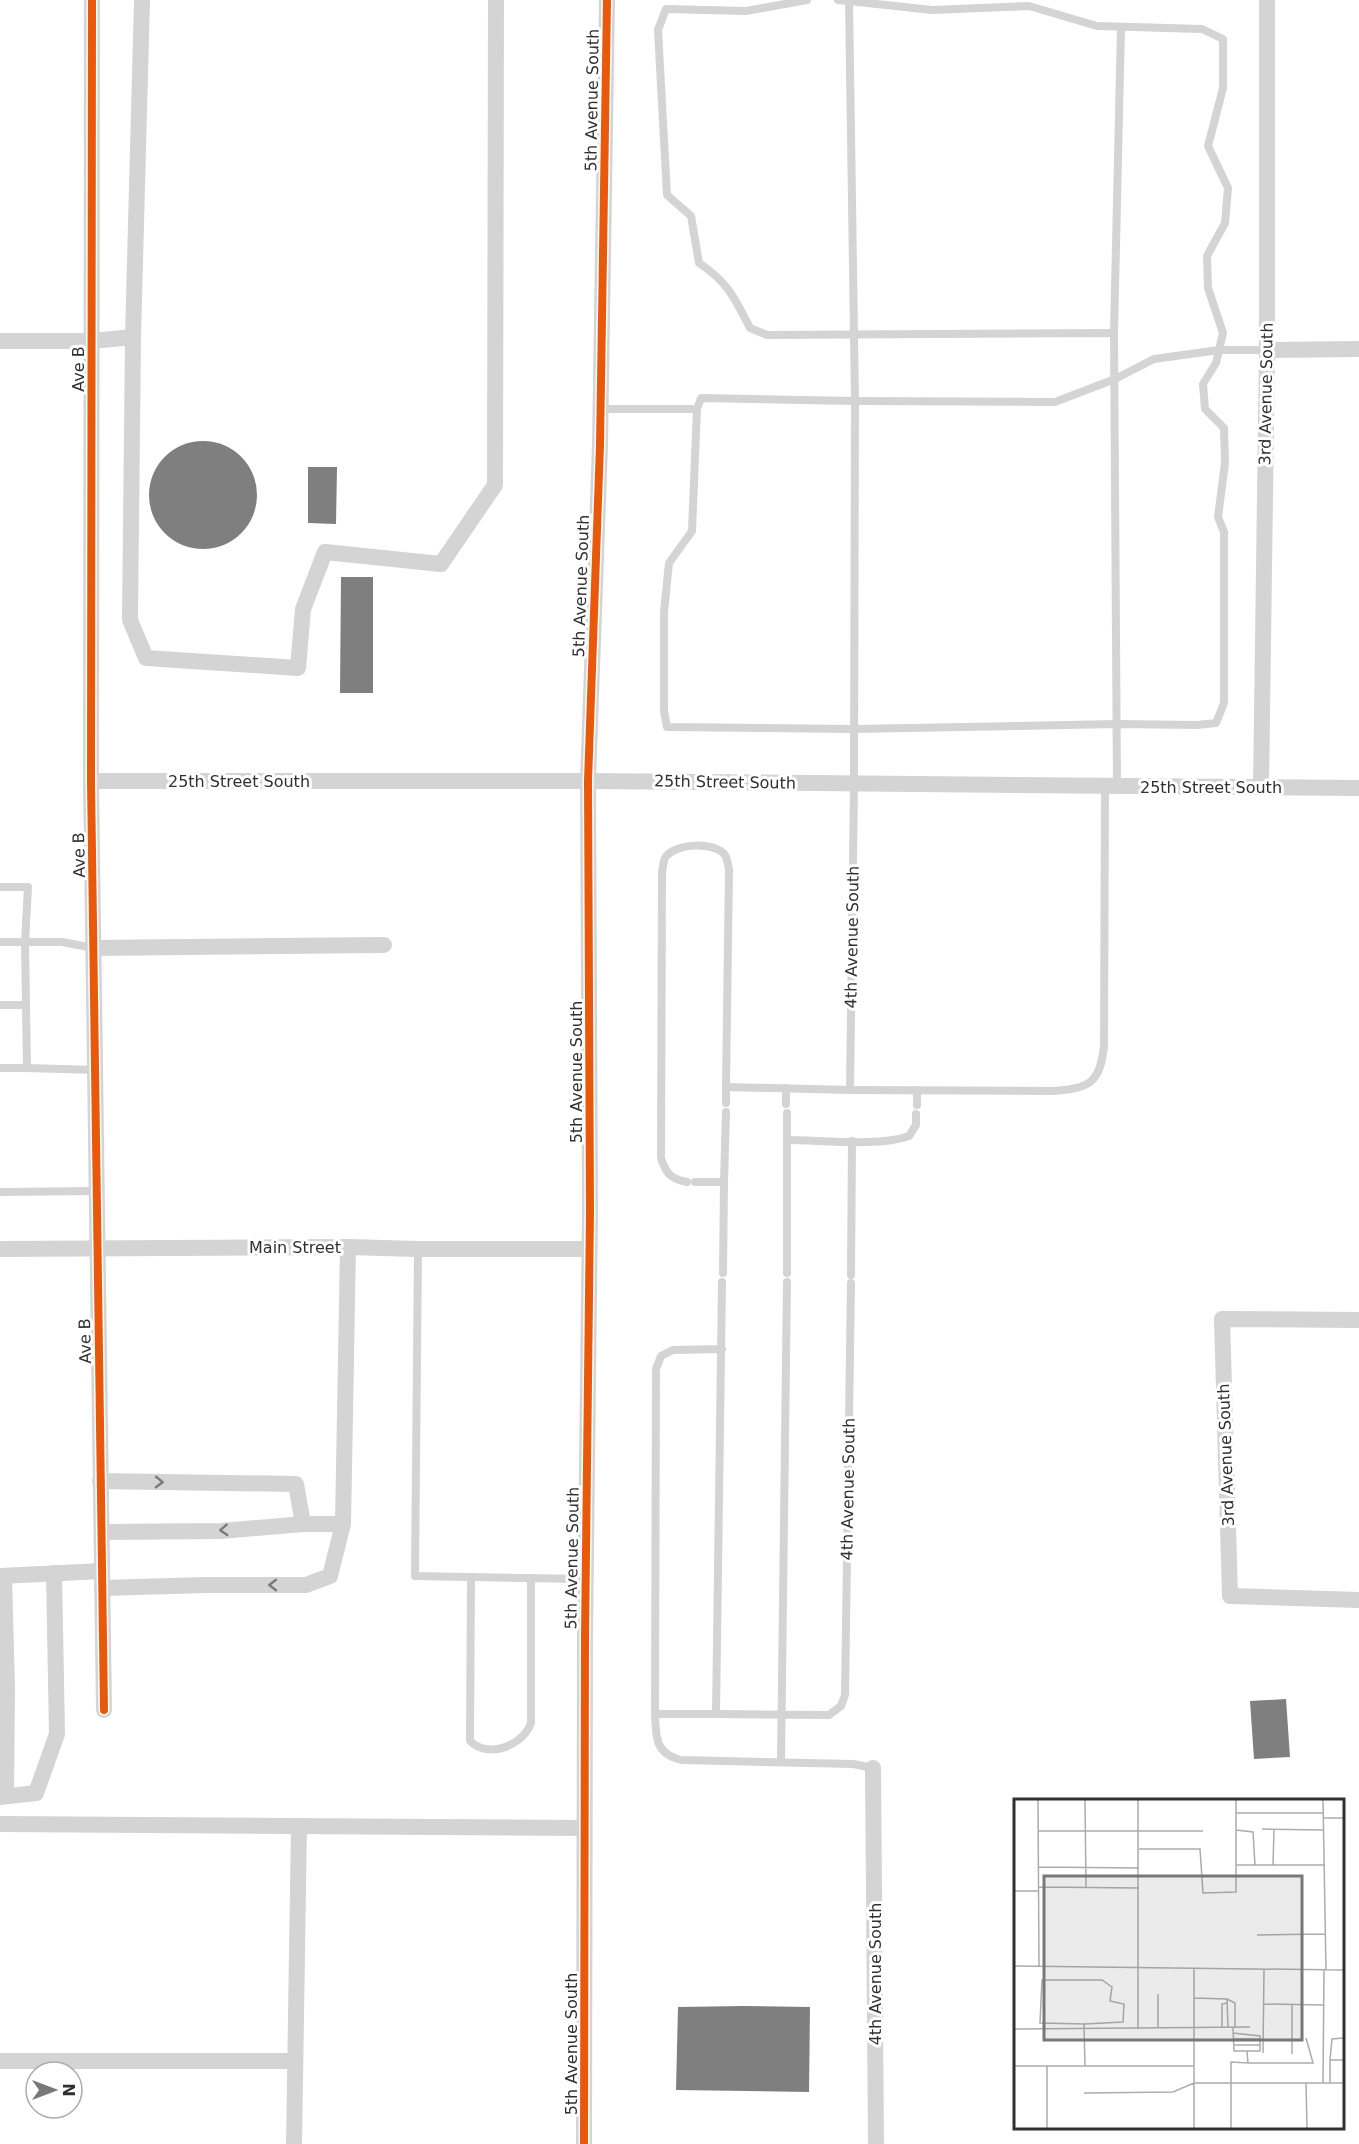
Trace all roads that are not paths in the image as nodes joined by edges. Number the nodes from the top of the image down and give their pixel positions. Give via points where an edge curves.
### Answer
1 (92, 0) edge
2 (142, 0) edge
3 (496, 0) edge
4 (607, 0) edge
5 (807, 0) edge
6 (838, 0) edge
7 (1267, 0) edge
8 (849, 1) edge
9 (1121, 27) junction
10 (1114, 333) junction
11 (854, 335) junction
12 (133, 337) junction
13 (0, 341) edge
14 (92, 341) junction
15 (1359, 349) edge
16 (1219, 350) junction
17 (1267, 350) junction
18 (1115, 380) junction
19 (855, 401) junction
20 (600, 409) junction
21 (697, 410) junction
22 (1117, 724) junction
23 (854, 729) junction
24 (91, 781) junction
25 (588, 781) junction
26 (854, 784) junction
27 (1111, 786) junction
28 (1261, 788) junction
29 (1359, 788) edge
30 (0, 887) edge
31 (0, 942) edge
32 (25, 942) junction
33 (384, 945) dead end
34 (94, 948) junction
35 (0, 1005) edge
36 (26, 1005) junction
37 (0, 1068) edge
38 (27, 1068) junction
39 (96, 1070) junction
40 (726, 1087) junction
41 (786, 1089) junction
42 (850, 1090) junction
43 (917, 1090) junction
44 (787, 1140) junction
45 (852, 1141) junction
46 (724, 1182) junction
47 (97, 1191) junction
48 (0, 1192) edge
49 (348, 1247) junction
50 (0, 1249) edge
51 (98, 1249) junction
52 (418, 1249) junction
53 (589, 1249) junction
54 (1359, 1320) edge
55 (722, 1349) junction
56 (100, 1481) junction
57 (303, 1524) junction
58 (343, 1524) junction
59 (102, 1532) junction
60 (54, 1574) junction
61 (2, 1576) edge
62 (471, 1577) junction
63 (531, 1578) junction
64 (585, 1579) junction
65 (102, 1580) junction
66 (1359, 1600) edge
67 (104, 1710) dead end
68 (655, 1714) junction
69 (716, 1714) junction
70 (780, 1716) junction
71 (781, 1761) junction
72 (873, 1768) joint
73 (3, 1796) edge
74 (0, 1824) edge
75 (299, 1826) junction
76 (584, 1828) junction
77 (0, 2061) edge
78 (294, 2061) junction
79 (294, 2144) edge
80 (584, 2144) edge
81 (876, 2144) edge

1 - 14 street, Ave B
2 - 12 street
3 - 12 street via 495,485 441,564 325,552 303,609 297,668 146,658 130,620
4 - 20 street, 5th Avenue South
5 - 11 lane via 746,11 666,9 658,30 667,195 691,216 699,263 718,275 750,328 767,335
6 - 8 lane
7 - 17 street, 3rd Avenue South
8 - 9 lane via 932,10 1029,6 1097,26
8 - 11 lane, 4th Avenue South
9 - 10 lane
9 - 16 lane via 1202,29 1223,39 1223,87 1208,146 1228,188 1225,223 1207,256 1208,288 1223,333
10 - 11 lane
10 - 18 lane
11 - 19 lane, 4th Avenue South
12 - 14 street
13 - 14 street
14 - 24 street, Ave B
15 - 17 street
16 - 17 lane
16 - 18 lane via 1154,359
16 - 22 lane via 1203,384 1205,410 1224,428 1225,463 1218,517 1224,532 1224,703 1216,723
17 - 28 street, 3rd Avenue South
18 - 19 lane via 1055,402
18 - 22 lane
19 - 21 lane via 701,398
19 - 23 lane, 4th Avenue South
20 - 21 lane
20 - 25 street, 5th Avenue South
21 - 23 lane via 692,531 669,563 664,612 667,727
22 - 23 lane
22 - 27 lane
23 - 26 lane, 4th Avenue South
24 - 25 street, 25th Street South
24 - 34 street, Ave B
25 - 26 street, 25th Street South
25 - 53 street, 5th Avenue South
26 - 27 street, 25th Street South
26 - 42 lane, 4th Avenue South
27 - 28 street, 25th Street South
27 - 43 lane via 1102,1067 1092,1082 1074,1089
28 - 29 street, 25th Street South
30 - 32 lane via 28,887
31 - 32 lane
32 - 34 lane via 62,942
32 - 36 lane
33 - 34 street
34 - 39 street, Ave B
35 - 36 lane
36 - 38 lane
37 - 38 lane
38 - 39 lane
39 - 47 street, Ave B
40 - 41 lane
40 - 46 lane
40 - 46 lane via 729,869 726,856 715,847 676,848 665,858 662,872 661,1158 665,1172 674,1179
41 - 42 lane
41 - 44 lane
42 - 43 lane
43 - 45 lane via 916,1125 909,1136
44 - 45 lane
44 - 70 lane
45 - 70 lane, 4th Avenue South via 845,1695 841,1706 829,1715
46 - 55 lane
47 - 48 lane
47 - 51 street, Ave B
49 - 51 street, Main Street
49 - 52 street, Main Street
49 - 58 street
50 - 51 street, Main Street
51 - 56 street, Ave B
52 - 53 street, Main Street
52 - 62 lane via 415,1576
53 - 64 street, 5th Avenue South
54 - 66 street, 3rd Avenue South via 1222,1319 1230,1596
55 - 68 lane via 673,1350 661,1356 656,1369
55 - 69 lane
56 -> 57 street via 296,1484
56 - 59 street, Ave B
57 - 58 street
57 -> 59 street via 221,1531
58 -> 65 street via 330,1576 306,1585
59 - 65 street, Ave B
60 - 61 street
60 - 65 street
60 - 73 street via 57,1734 36,1793
61 - 73 street via 7,1688
62 - 63 lane
62 - 63 lane via 470,1741 482,1749 508,1746 531,1723
63 - 64 lane
64 - 76 street, 5th Avenue South
65 - 67 street, Ave B
68 - 69 lane
68 - 71 lane via 659,1745 667,1756 681,1760
69 - 70 lane
70 - 71 lane
71 - 72 lane
72 - 81 street, 4th Avenue South
74 - 75 street
75 - 76 street
75 - 78 street
76 - 80 street, 5th Avenue South
77 - 78 street
78 - 79 street

